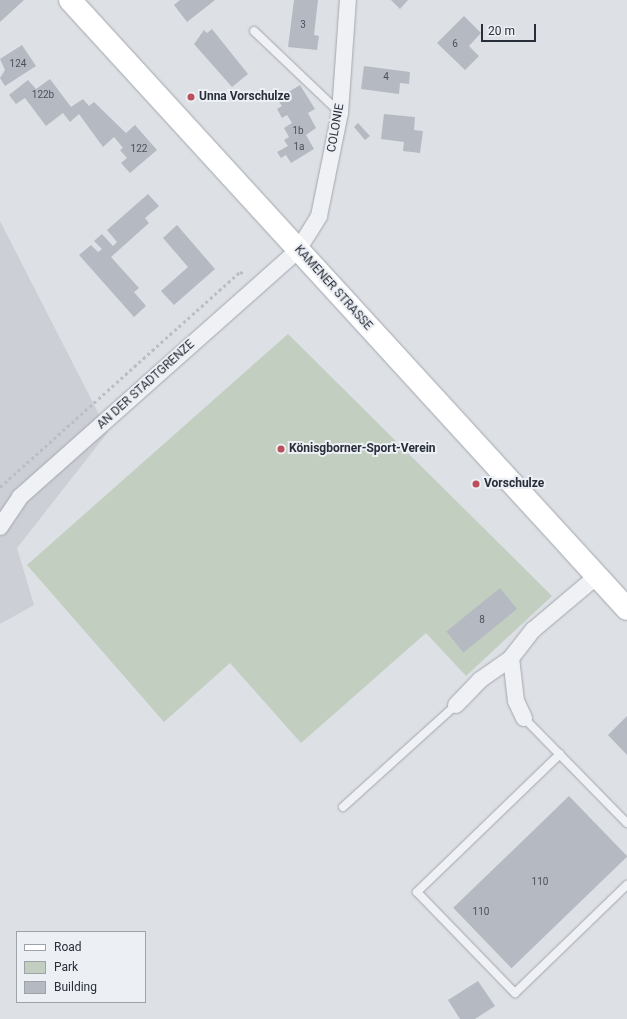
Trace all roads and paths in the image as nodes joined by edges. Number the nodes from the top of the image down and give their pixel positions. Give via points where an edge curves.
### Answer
1 (70, 0) edge
2 (348, 0) edge
3 (254, 31) dead end
4 (340, 113) junction
5 (298, 250) junction
6 (266, 281) junction
7 (0, 487) edge
8 (0, 527) edge
9 (596, 577) junction
10 (627, 609) edge
11 (512, 658) junction
12 (456, 705) joint
13 (524, 718) joint
14 (560, 754) junction
15 (343, 807) dead end
16 (627, 823) edge
17 (627, 885) edge

1 - 5 main road, KAMENER STRASSE
2 - 4 street, COLONIE
3 - 4 lane
4 - 5 street, COLONIE via 319,216
5 - 6 street, AN DER STADTGRENZE
5 - 9 main road, KAMENER STRASSE
6 - 7 path via 240,272
6 - 8 street, AN DER STADTGRENZE via 174,358 20,498
9 - 10 main road, KAMENER STRASSE
9 - 11 street via 533,630
11 - 12 street via 480,680
11 - 13 street via 516,701
12 - 15 lane
13 - 14 lane
14 - 16 lane
14 - 17 lane via 417,892 514,993

